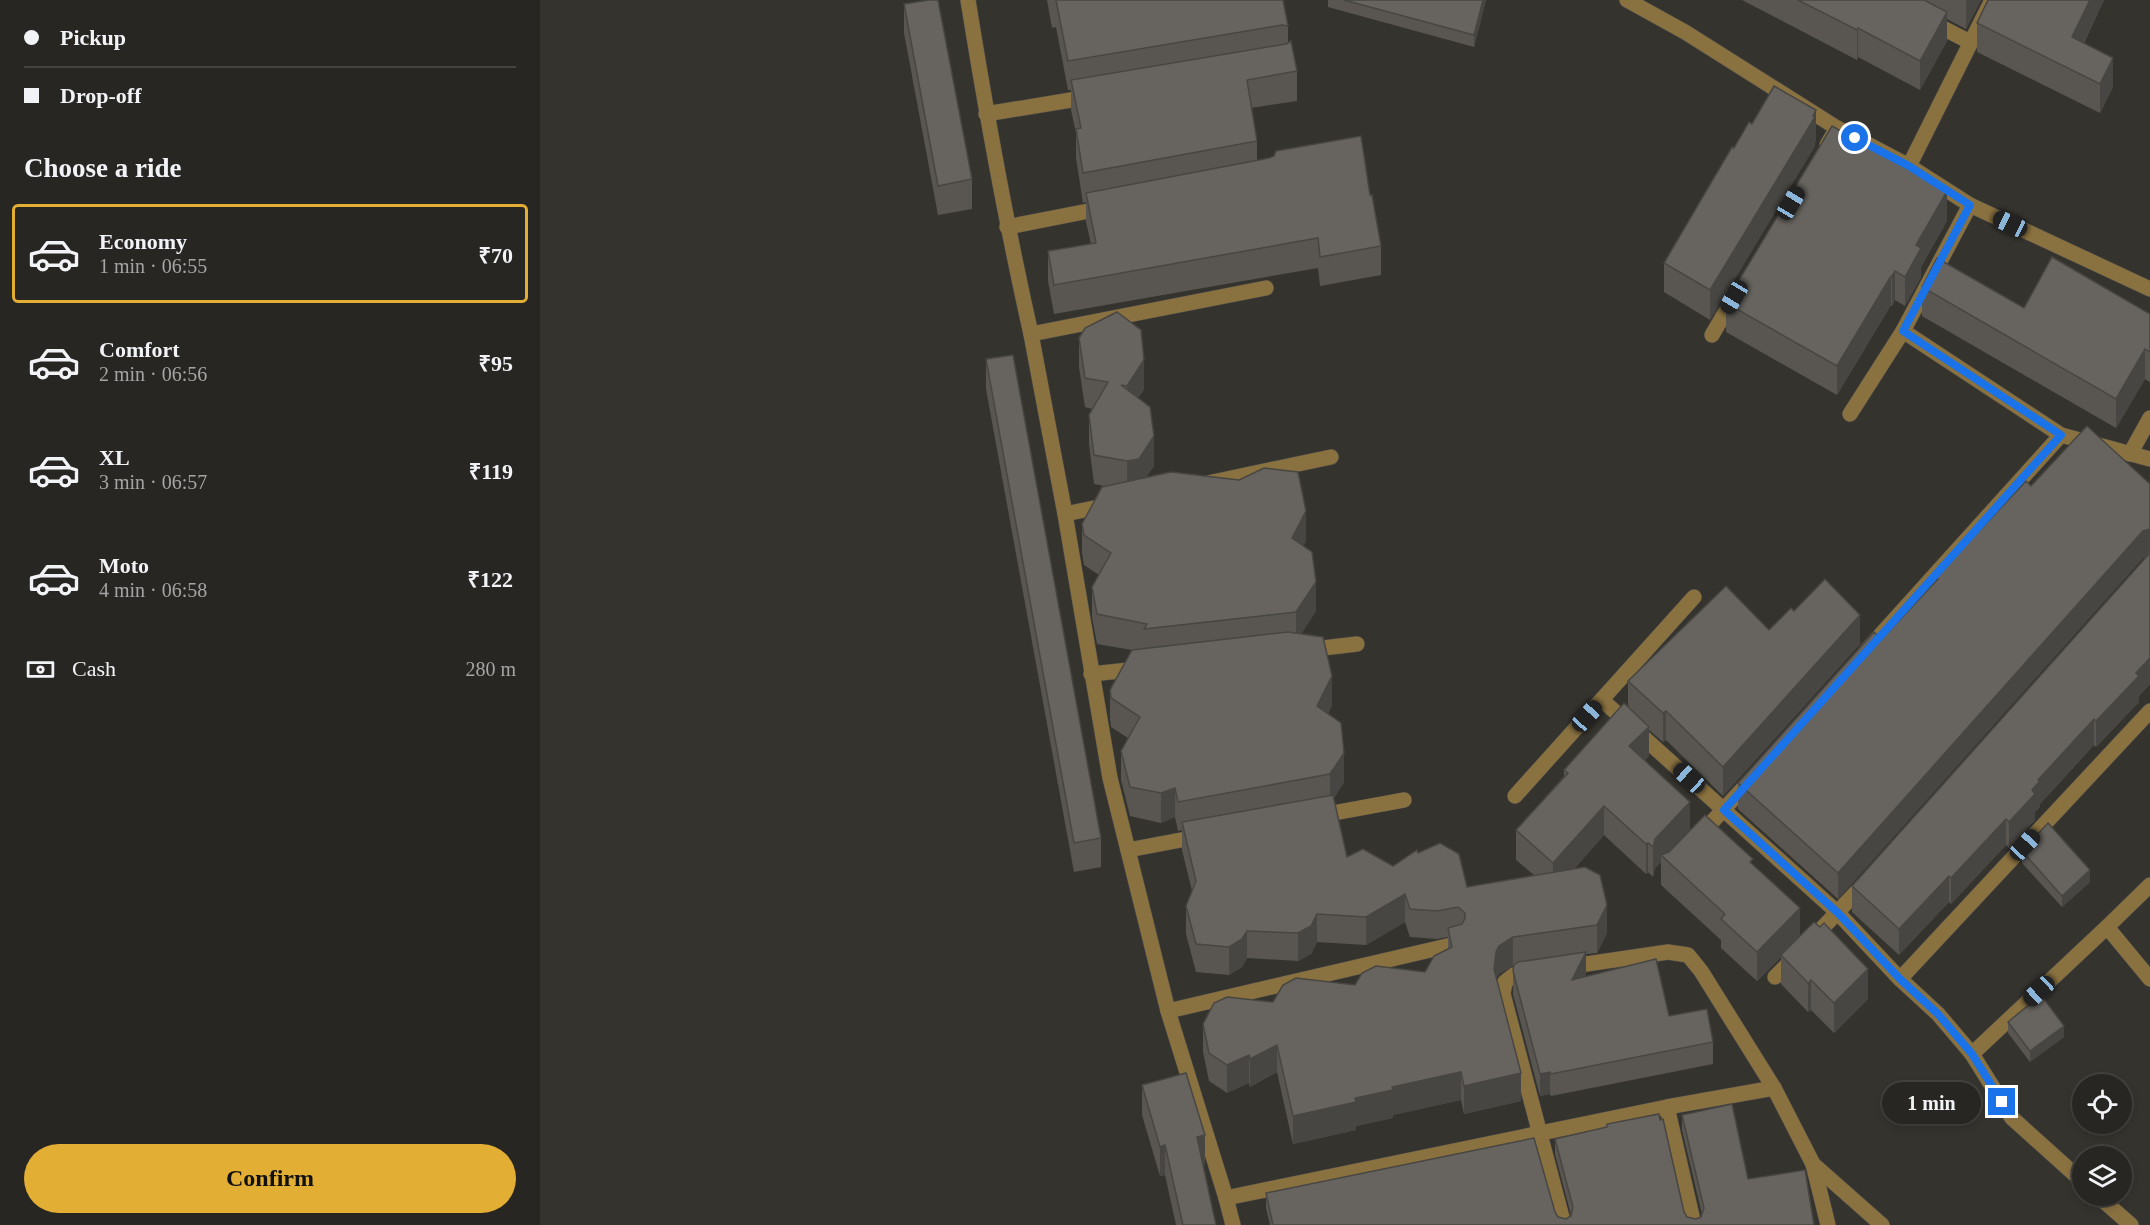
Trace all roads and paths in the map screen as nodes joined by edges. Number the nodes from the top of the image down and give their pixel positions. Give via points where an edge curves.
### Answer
1 (968, 0) edge
2 (1627, 0) edge
3 (1992, 0) edge
4 (1920, 16) edge
5 (1971, 42) junction
6 (1100, 95) edge
7 (986, 114) junction
8 (1837, 128) junction
9 (1819, 158) edge
10 (1909, 166) junction
11 (1970, 205) junction
12 (1113, 207) edge
13 (1007, 226) junction
14 (1741, 285) edge
15 (1266, 288) edge
16 (2150, 289) edge
17 (1903, 331) junction
18 (1031, 334) junction
19 (1712, 335) dead end
20 (1851, 414) dead end
21 (2150, 418) edge
22 (2061, 435) junction
23 (2130, 454) junction
24 (1331, 457) dead end
25 (2150, 459) edge
26 (1192, 487) edge
27 (1123, 502) edge
28 (1065, 514) junction
29 (1694, 597) dead end
30 (1358, 644) dead end
31 (1288, 652) edge
32 (1857, 661) edge
33 (1149, 668) edge
34 (1091, 674) junction
35 (1602, 700) junction
36 (2150, 711) edge
37 (1763, 766) edge
38 (1515, 796) dead end
39 (1404, 800) dead end
40 (1724, 810) junction
41 (1300, 819) edge
42 (1220, 833) edge
43 (1128, 850) junction
44 (1685, 850) edge
45 (1877, 869) edge
46 (2150, 885) edge
47 (1838, 913) junction
48 (2107, 927) junction
49 (1456, 944) edge
50 (1774, 978) edge
51 (1900, 979) junction
52 (2150, 979) edge
53 (1168, 1011) junction
54 (1972, 1054) junction
55 (1774, 1088) junction
56 (1667, 1107) junction
57 (1538, 1133) junction
58 (1814, 1164) junction
59 (2072, 1172) edge
60 (1226, 1198) junction
61 (2109, 1206) edge
62 (1233, 1225) edge
63 (1564, 1225) edge
64 (1694, 1225) edge
65 (1828, 1225) edge
66 (1882, 1225) edge
67 (2131, 1225) edge

1 - 7 street
2 - 8 street
3 - 5 street
4 - 5 street
5 - 10 street
6 - 7 street
7 - 13 street
8 - 9 street
8 - 10 street
10 - 11 street
11 - 16 street
11 - 17 street
12 - 13 street
13 - 18 street
14 - 19 street
15 - 18 street
17 - 20 street
17 - 22 street
18 - 28 street
21 - 23 street
22 - 23 street
22 - 32 street
23 - 25 street
24 - 26 street
27 - 28 street
28 - 34 street
29 - 35 street
30 - 31 street
33 - 34 street
34 - 43 street
35 - 38 street
35 - 40 street
36 - 51 street
37 - 40 street
39 - 41 street
40 - 44 street
40 - 47 street
42 - 43 street
43 - 53 street
45 - 47 street
46 - 48 street
47 - 50 street
47 - 51 street
48 - 52 street
48 - 54 street
49 - 53 street
51 - 54 street via 1938,1014
53 - 60 street
54 - 59 street via 2012,1118
55 - 56 street
55 - 57 street via 1688,955 1668,952 1514,975 1504,982 1503,994
55 - 58 street
56 - 57 street
56 - 64 street
57 - 60 street
57 - 63 street
58 - 65 street
58 - 66 street
60 - 62 street
61 - 67 street

